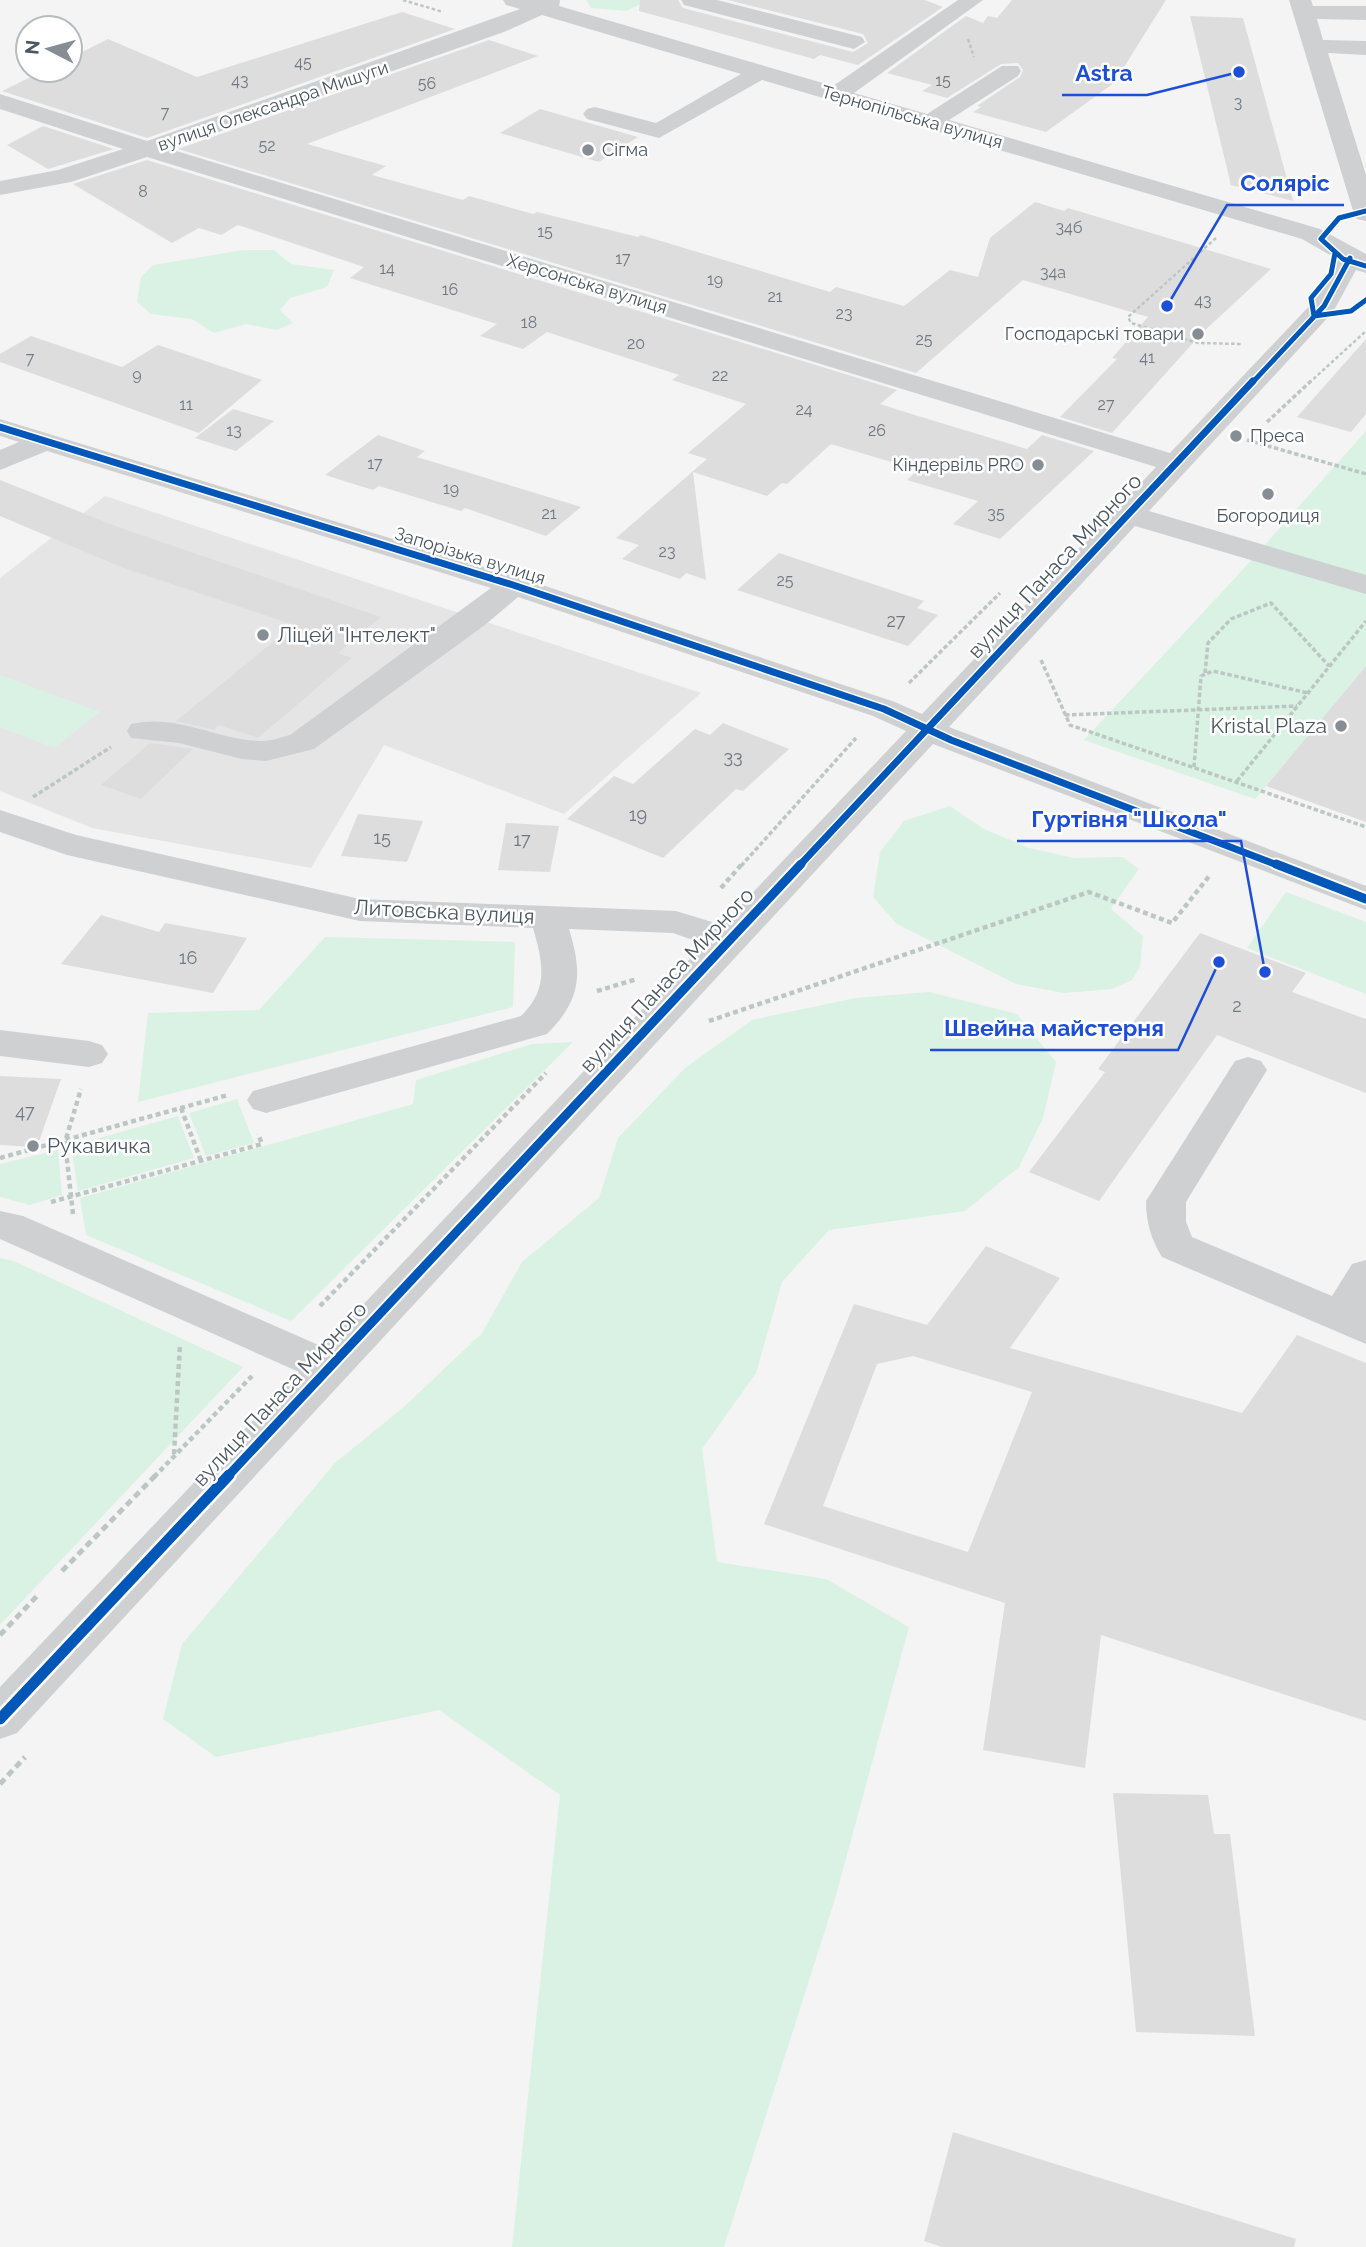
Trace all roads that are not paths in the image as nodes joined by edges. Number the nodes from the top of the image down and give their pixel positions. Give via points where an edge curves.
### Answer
1 (514, 0) edge
2 (692, 0) edge
3 (972, 0) edge
4 (549, 4) edge
5 (1301, 6) edge
6 (1366, 13) edge
7 (854, 42) dead end
8 (1314, 46) junction
9 (1366, 48) edge
10 (1010, 71) road end
11 (760, 72) junction
12 (837, 94) junction
13 (0, 102) edge
14 (595, 114) dead end
15 (930, 122) junction
16 (147, 150) junction
17 (0, 188) edge
18 (1360, 239) edge
19 (1366, 283) edge
20 (1324, 306) junction
21 (0, 427) edge
22 (45, 441) junction
23 (0, 461) edge
24 (1175, 464) junction
25 (1128, 514) junction
26 (513, 585) junction
27 (1366, 585) edge
28 (927, 728) junction
29 (143, 731) road end
30 (13, 811) edge
31 (1366, 899) edge
32 (547, 918) junction
33 (729, 940) junction
34 (0, 1042) edge
35 (86, 1068) road end
36 (1248, 1070) dead end
37 (254, 1105) road end
38 (0, 1225) edge
39 (1366, 1275) edge
40 (1353, 1323) edge
41 (328, 1367) junction
42 (0, 1718) edge

1 - 4 street, Тернопільська вулиця
2 - 7 street
3 - 12 street
4 - 11 street, Тернопільська вулиця
4 - 16 street, вулиця Олександра Мишуги
5 - 6 street
5 - 8 street
8 - 9 street
8 - 18 street
10 - 15 street
11 - 12 street, Тернопільська вулиця
11 - 14 street via 659,131
12 - 15 street, Тернопільська вулиця
13 - 16 street, Херсонська вулиця
15 - 18 street, Тернопільська вулиця via 1311,234
16 - 17 street, вулиця Олександра Мишуги via 62,177
16 - 24 street, Херсонська вулиця
18 - 20 street, вулиця Панаса Мирного
19 - 20 street, вулиця Панаса Мирного
20 - 24 street, вулиця Панаса Мирного
21 - 22 street, Запорізька вулиця
22 - 23 street
22 - 26 street, Запорізька вулиця
24 - 25 street, вулиця Панаса Мирного
25 - 27 street
25 - 28 street, вулиця Панаса Мирного
26 - 28 street, Запорізька вулиця via 884,709
26 - 29 street via 303,741 266,751 178,733
28 - 31 street, Запорізька вулиця
28 - 33 street, вулиця Панаса Мирного
30 - 32 street, Литовська вулиця via 67,844 360,909
32 - 33 street, Литовська вулиця via 676,922
32 - 37 street via 554,935 559,979 554,1003 534,1025
33 - 41 street, вулиця Панаса Мирного
34 - 35 street
36 - 40 street via 1167,1200 1166,1222 1176,1247
38 - 41 street
39 - 40 street
41 - 42 street, вулиця Панаса Мирного

